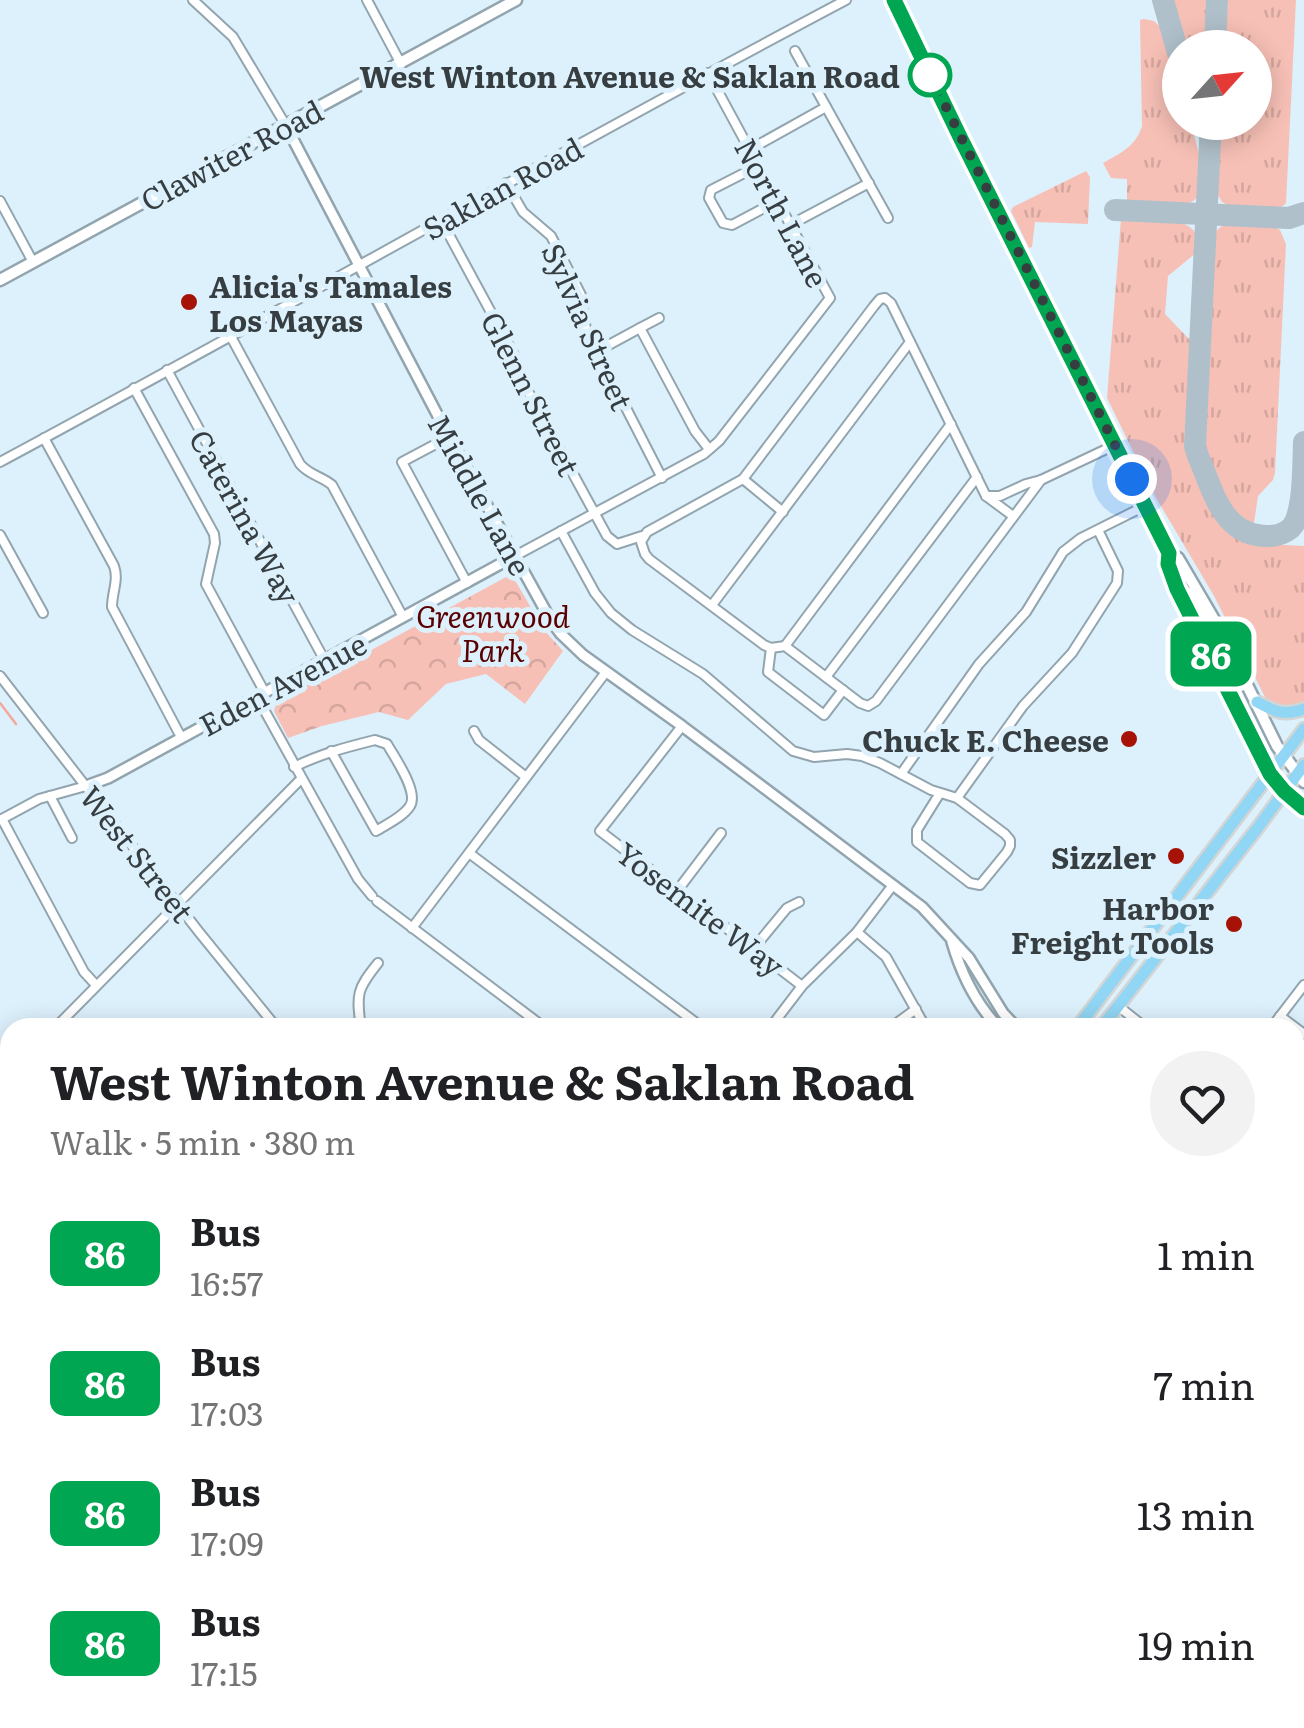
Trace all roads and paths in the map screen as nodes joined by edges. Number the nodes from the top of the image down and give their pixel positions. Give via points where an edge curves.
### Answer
1 (192, 0) edge
2 (367, 0) edge
3 (516, 0) edge
4 (846, 0) edge
5 (894, 0) edge
6 (796, 51) dead end
7 (401, 64) junction
8 (708, 73) junction
9 (826, 107) junction
10 (285, 124) junction
11 (750, 150) junction
12 (758, 166) junction
13 (506, 183) junction
14 (869, 183) junction
15 (0, 201) edge
16 (777, 201) junction
17 (888, 218) dead end
18 (441, 220) junction
19 (790, 224) junction
20 (34, 262) junction
21 (359, 267) junction
22 (0, 280) edge
23 (830, 298) joint
24 (659, 318) dead end
25 (640, 328) junction
26 (230, 335) junction
27 (910, 342) junction
28 (606, 347) dead end
29 (166, 370) junction
30 (134, 388) junction
31 (950, 424) junction
32 (449, 437) junction
33 (44, 438) junction
34 (1114, 444) junction
35 (709, 449) junction
36 (0, 462) edge
37 (977, 477) junction
38 (662, 478) junction
39 (743, 478) junction
40 (1041, 480) junction
41 (986, 496) junction
42 (1145, 506) junction
43 (783, 512) junction
44 (594, 513) junction
45 (1013, 516) junction
46 (1098, 530) junction
47 (560, 531) junction
48 (0, 535) edge
49 (642, 536) junction
50 (1169, 553) junction
51 (515, 556) junction
52 (467, 583) junction
53 (1177, 589) junction
54 (712, 606) junction
55 (43, 614) dead end
56 (403, 617) junction
57 (1220, 628) junction
58 (785, 646) junction
59 (772, 648) junction
60 (325, 661) junction
61 (606, 672) junction
62 (0, 676) edge
63 (826, 677) junction
64 (843, 690) junction
65 (261, 696) junction
66 (1257, 702) junction
67 (1304, 709) edge
68 (682, 726) junction
69 (1304, 729) edge
70 (474, 731) dead end
71 (181, 737) junction
72 (331, 751) junction
73 (1284, 757) junction
74 (294, 767) junction
75 (902, 774) junction
76 (1270, 774) junction
77 (1302, 774) edge
78 (526, 778) junction
79 (300, 779) junction
80 (86, 786) junction
81 (1284, 791) junction
82 (940, 793) junction
83 (50, 796) junction
84 (957, 798) junction
85 (1304, 808) edge
86 (1, 820) edge
87 (722, 833) dead end
88 (72, 838) dead end
89 (469, 852) junction
90 (893, 885) junction
91 (678, 891) junction
92 (176, 902) junction
93 (799, 902) dead end
94 (412, 928) junction
95 (857, 932) junction
96 (951, 940) junction
97 (754, 948) junction
98 (378, 962) dead end
99 (1304, 984) edge
100 (96, 985) junction
101 (802, 986) junction
102 (1118, 1005) junction
103 (916, 1010) junction
104 (1280, 1016) joint
105 (65, 1018) edge
106 (269, 1018) edge
107 (359, 1018) edge
108 (533, 1018) edge
109 (689, 1018) edge
110 (778, 1018) edge
111 (904, 1018) edge
112 (920, 1018) edge
113 (991, 1018) edge
114 (1008, 1018) edge
115 (1085, 1018) edge
116 (1108, 1018) edge
117 (1134, 1018) edge
118 (1283, 1018) edge

1 - 10 street via 233,38
2 - 7 street
3 - 7 main road, Clawiter Road
4 - 8 street, Saklan Road
5 - 34 main road
6 - 9 street
7 - 10 main road, Clawiter Road
8 - 11 street, North Lane
8 - 13 street, Saklan Road
9 - 11 street
9 - 14 street
10 - 20 main road, Clawiter Road
10 - 21 street, Middle Lane
11 - 12 street, North Lane
12 - 16 street, North Lane
12 - 16 street via 712,190 723,223 732,225
13 - 18 street, Saklan Road
13 - 38 street, Sylvia Street via 523,212 551,236 580,295 586,330
14 - 17 street
14 - 19 street
15 - 20 street
16 - 19 street, North Lane
18 - 21 street, Saklan Road
18 - 44 street, Glenn Street
19 - 23 street, North Lane
20 - 22 main road, Clawiter Road
21 - 26 street, Saklan Road
21 - 32 street, Middle Lane
23 - 35 street, Eden Avenue
24 - 25 street
25 - 28 street
25 - 35 street
26 - 29 street, Saklan Road
26 - 56 street via 300,464 332,485
27 - 31 street
27 - 39 street via 891,303 880,300
27 - 43 street
29 - 30 street, Saklan Road
29 - 60 street, Caterina Way
30 - 33 street, Saklan Road
30 - 65 street via 214,534 206,584
31 - 37 street
31 - 58 street
32 - 51 street, Middle Lane
32 - 52 street via 402,462
33 - 36 street, Saklan Road
33 - 71 street via 114,566 112,607
34 - 40 street
34 - 42 main road
35 - 38 street, Eden Avenue
37 - 41 street
37 - 63 street
38 - 44 street, Eden Avenue
39 - 43 street
39 - 49 street
40 - 41 street
40 - 45 street
41 - 45 street
42 - 46 street
42 - 50 main road
43 - 54 street
44 - 47 street, Eden Avenue
44 - 49 street via 613,542
45 - 64 street via 876,701 864,706
46 - 75 street via 1063,552
46 - 84 street via 1119,579 1072,653 1023,706
47 - 51 street, Eden Avenue
47 - 75 street via 611,614 703,674 793,750 814,757 862,756
48 - 55 street
49 - 54 street via 649,558
50 - 53 main road
50 - 57 main road
51 - 52 street, Eden Avenue
51 - 61 street, Middle Lane via 561,634
52 - 56 street, Eden Avenue
53 - 57 main road via 1190,593 1207,622
53 - 76 main road
54 - 59 street
56 - 60 street, Eden Avenue
57 - 66 main road
58 - 59 street
58 - 63 street
59 - 64 street via 768,672 824,715
60 - 65 street, Eden Avenue
61 - 68 street, Middle Lane
61 - 78 street
62 - 80 street, West Street
63 - 64 street
65 - 71 street, Eden Avenue
65 - 74 street
66 - 67 main road via 1276,712
66 - 73 main road
68 - 90 street, Middle Lane
68 - 91 street, Yosemite Way via 600,832
69 - 73 main road
70 - 78 street
71 - 80 street, Eden Avenue
72 - 72 street via 375,740 387,744 413,792 409,808 376,831
72 - 74 street
73 - 76 main road
73 - 77 main road
74 - 79 street
75 - 82 street
76 - 81 main road
76 - 115 main road
77 - 81 main road
78 - 89 street
79 - 92 street
79 - 94 street via 358,880
80 - 83 street, Eden Avenue
80 - 92 street, West Street
81 - 85 main road
81 - 102 main road
82 - 84 street
82 - 84 street via 917,830 917,842 980,885 1010,840
83 - 86 street, Eden Avenue
83 - 88 street
86 - 100 street
87 - 91 street
89 - 94 street
89 - 109 street
90 - 95 street
90 - 96 street, Middle Lane
91 - 97 street, Yosemite Way
92 - 100 street
92 - 106 street, West Street
93 - 97 street
94 - 108 street
95 - 101 street
95 - 103 street via 886,957
96 - 113 street, Middle Lane
96 - 114 street, Middle Lane
97 - 101 street, Yosemite Way
98 - 107 street via 356,997
99 - 104 street
100 - 105 street
101 - 110 street
102 - 116 main road
102 - 117 street
103 - 111 street
103 - 112 street
104 - 118 street

